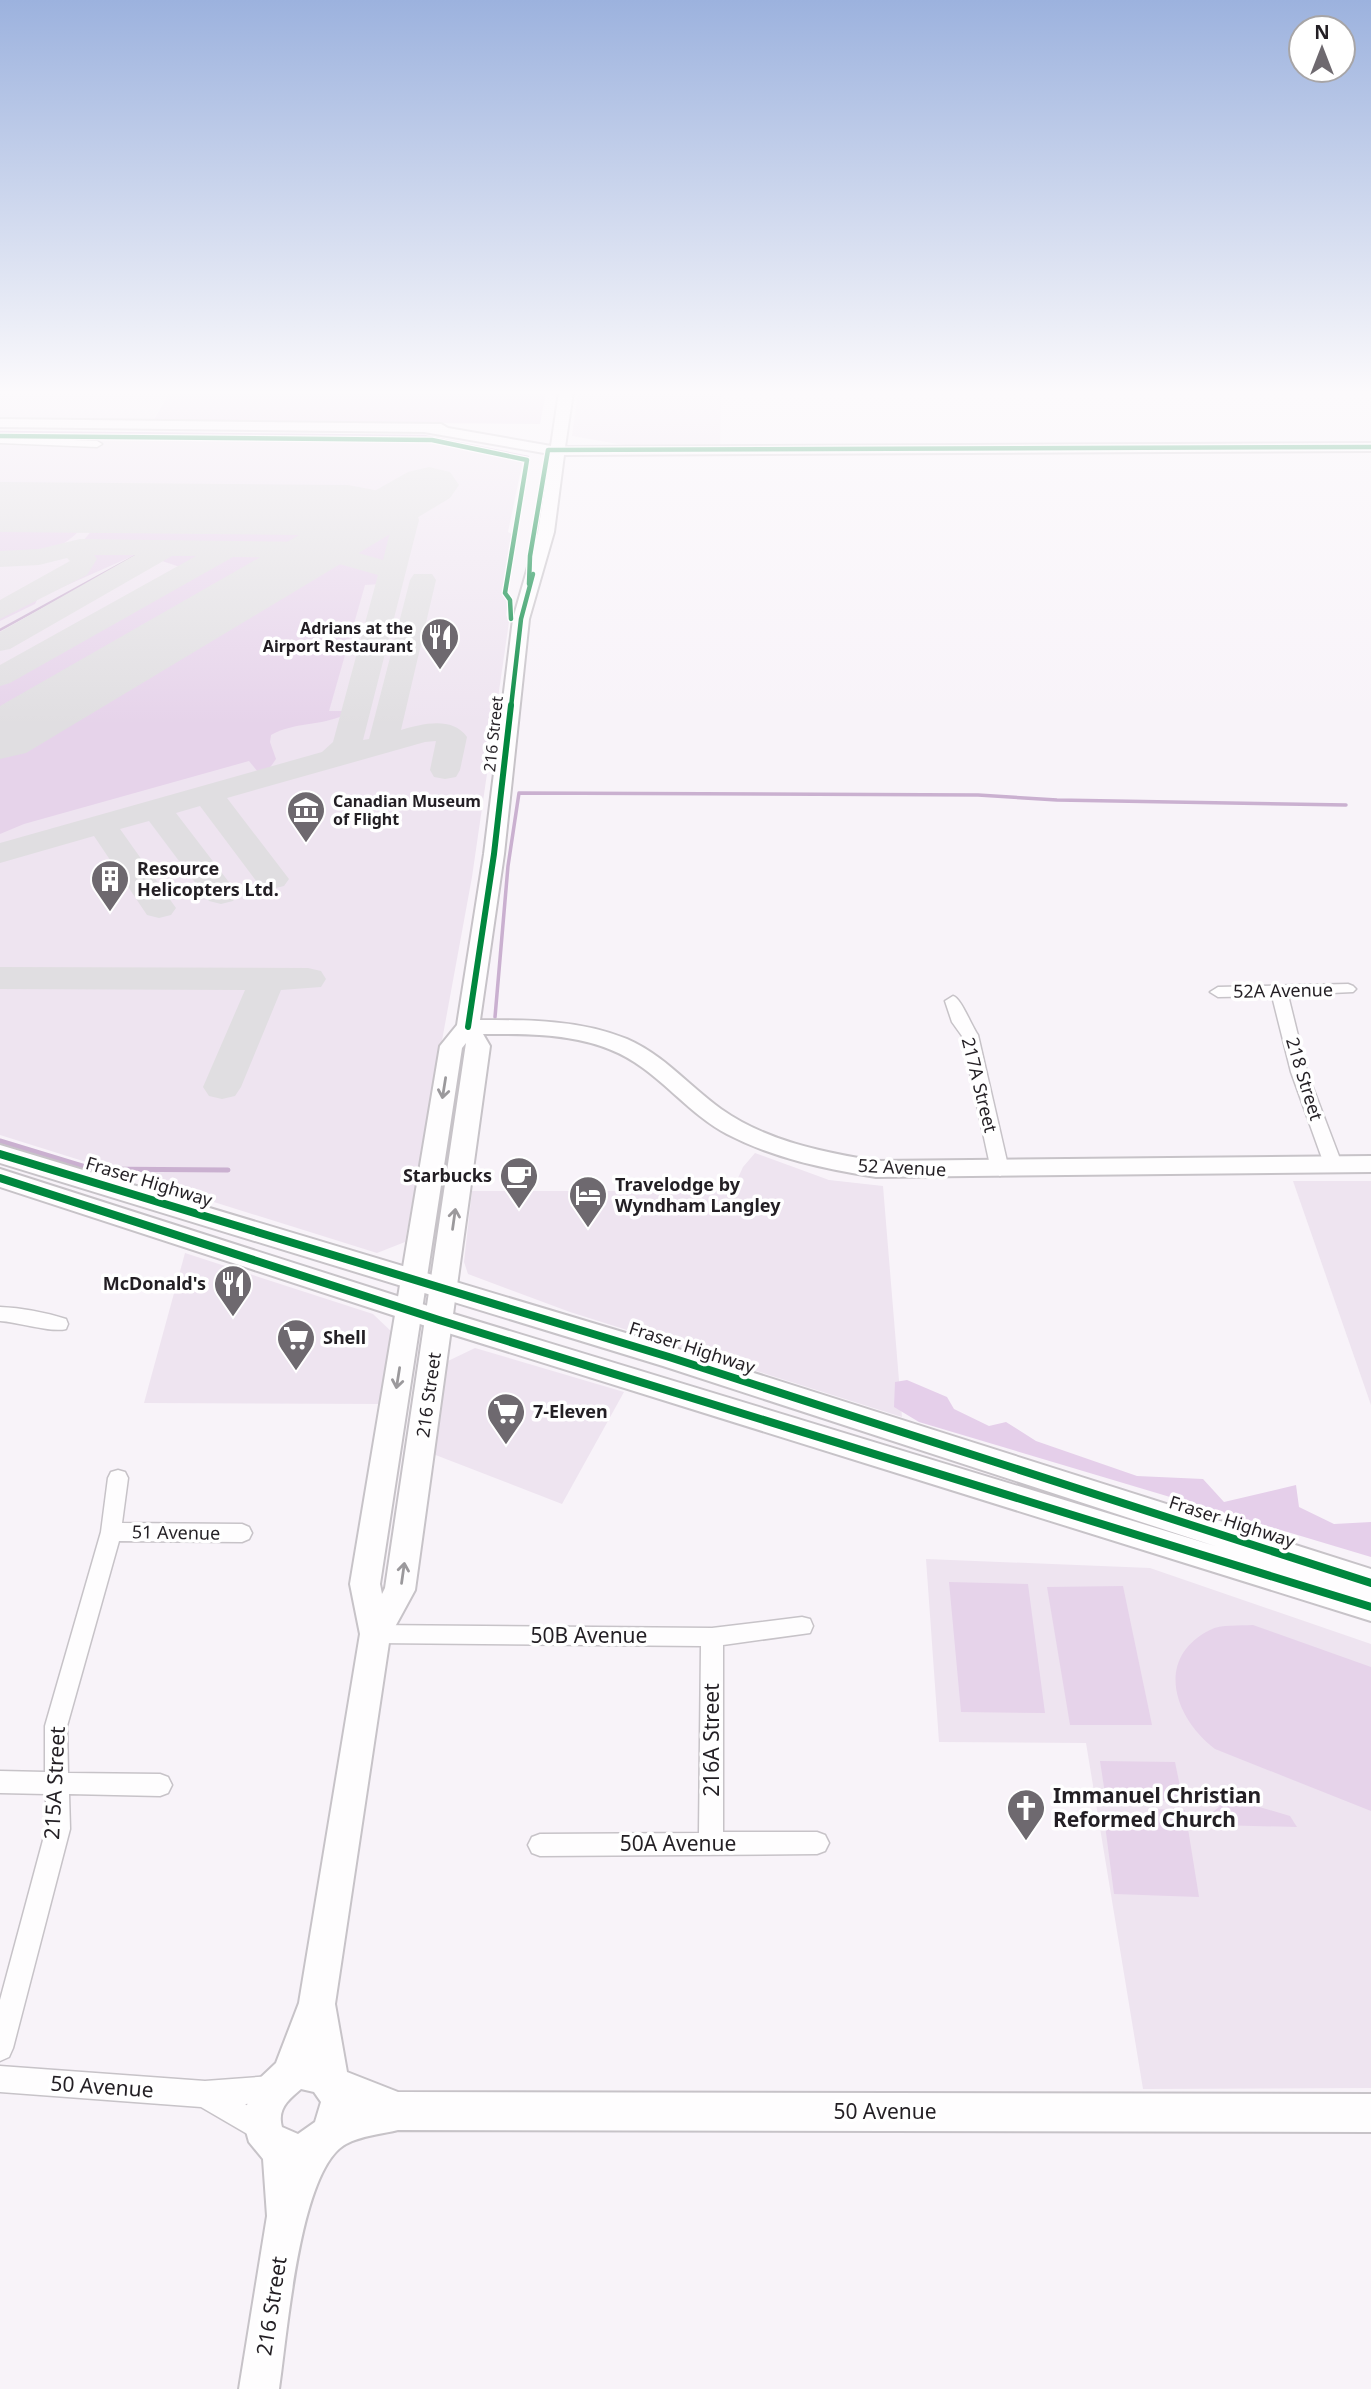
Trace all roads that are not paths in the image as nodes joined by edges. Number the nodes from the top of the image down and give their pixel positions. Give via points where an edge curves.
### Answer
1 (548, 503) edge
2 (1348, 989) dead end
3 (1279, 991) junction
4 (1218, 992) dead end
5 (953, 1001) dead end
6 (468, 1027) junction
7 (0, 1154) edge
8 (1333, 1164) junction
9 (1371, 1164) edge
10 (1000, 1170) junction
11 (0, 1178) edge
12 (414, 1278) junction
13 (444, 1287) junction
14 (409, 1311) junction
15 (0, 1314) edge
16 (439, 1320) junction
17 (59, 1324) dead end
18 (118, 1478) dead end
19 (111, 1532) junction
20 (242, 1534) dead end
21 (1371, 1583) edge
22 (1371, 1607) edge
23 (802, 1626) dead end
24 (374, 1634) junction
25 (712, 1637) junction
26 (0, 1782) edge
27 (55, 1782) junction
28 (160, 1785) dead end
29 (817, 1843) dead end
30 (711, 1844) junction
31 (540, 1845) dead end
32 (317, 2003) junction
33 (0, 2048) edge
34 (0, 2079) edge
35 (280, 2082) junction
36 (333, 2084) junction
37 (205, 2094) junction
38 (398, 2111) junction
39 (1371, 2113) edge
40 (298, 2139) junction
41 (259, 2389) edge

1 - 6 main road, 216 Street via 546,532 529,584 519,639
2 - 3 street, 52A Avenue
3 - 4 street, 52A Avenue
3 - 8 street, 218 Street via 1299,1072
5 - 10 street, 217A Street via 970,1035
6 - 10 main road, 52 Avenue via 548,1027 617,1045 640,1055 739,1130 800,1154 876,1169
6 -> 12 main road, 216 Street via 451,1046
13 -> 6 main road, 216 Street via 479,1046
7 - 12 main road, Fraser Highway
8 - 9 main road, 52 Avenue
8 - 10 main road, 52 Avenue
11 - 14 main road
12 - 13 main road, Fraser Highway
12 - 14 main road, 216 Street
13 - 16 main road, 216 Street
13 - 21 main road, Fraser Highway
14 - 16 main road
14 -> 24 main road, 216 Street via 365,1584
15 - 17 street
16 - 22 main road
24 -> 16 main road, 216 Street via 400,1591
18 - 19 street, 215A Street
19 - 20 street, 51 Avenue
19 - 27 street, 215A Street via 56,1726
23 - 25 street, 50B Avenue
24 - 25 street, 50B Avenue
24 - 32 main road, 216 Street
25 - 30 street, 216A Street
26 - 27 street
27 - 28 street
27 - 33 street, 215A Street via 58,1829
29 - 30 street, 50A Avenue
30 - 31 street, 50A Avenue
32 - 35 main road, 216 Street
32 - 36 main road, 216 Street
34 - 37 street, 50 Avenue
35 - 36 main road via 311,2071
35 - 37 street, 50 Avenue
35 - 40 main road via 262,2110
36 - 38 main road, 50 Avenue
36 - 40 main road via 339,2114
37 - 40 street, 50 Avenue
38 - 39 main road, 50 Avenue
38 - 40 main road, 50 Avenue
40 - 41 main road, 216 Street

